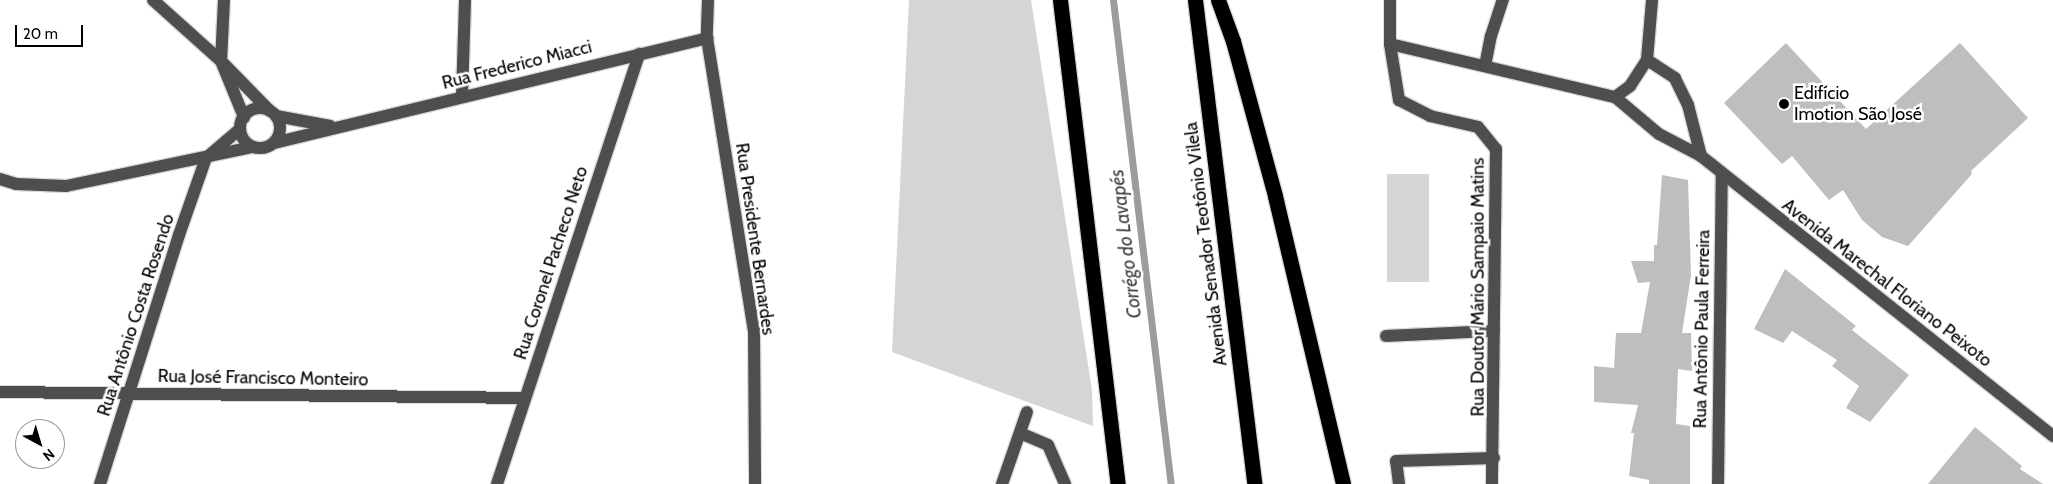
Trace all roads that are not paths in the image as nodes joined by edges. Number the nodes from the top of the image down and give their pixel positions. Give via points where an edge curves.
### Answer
1 (153, 0) edge
2 (224, 0) edge
3 (465, 0) edge
4 (708, 0) edge
5 (1060, 0) edge
6 (1195, 0) edge
7 (1218, 0) edge
8 (1390, 0) edge
9 (1503, 0) edge
10 (1652, 0) edge
11 (707, 38) junction
12 (1390, 44) junction
13 (638, 54) junction
14 (1647, 60) junction
15 (221, 61) junction
16 (1485, 66) junction
17 (462, 96) junction
18 (1615, 97) junction
19 (273, 114) junction
20 (242, 123) junction
21 (335, 127) junction
22 (274, 143) junction
23 (253, 147) junction
24 (1701, 156) junction
25 (206, 158) junction
26 (1722, 174) junction
27 (0, 179) edge
28 (1494, 332) junction
29 (1386, 336) dead end
30 (0, 392) edge
31 (128, 394) junction
32 (525, 398) junction
33 (1027, 412) dead end
34 (1020, 433) junction
35 (2053, 436) edge
36 (1494, 458) junction
37 (100, 484) edge
38 (497, 484) edge
39 (754, 484) edge
40 (1002, 484) edge
41 (1065, 484) edge
42 (1118, 484) edge
43 (1254, 484) edge
44 (1343, 484) edge
45 (1398, 484) edge
46 (1492, 484) edge
47 (1718, 484) edge

1 - 15 street
2 - 15 street
3 - 17 street
4 - 11 street, Rua Presidente Bernardes
5 - 42 highway
6 - 43 highway, Avenida Senador Teotônio Vilela
7 - 44 highway via 1233,41 1275,196
8 - 12 street, Rua Doutor Mário Sampaio Matins
9 - 16 street
10 - 14 street
11 - 13 street, Rua Frederico Miacci
11 - 39 street, Rua Presidente Bernardes via 754,330
12 - 16 street, Avenida Marechal Floriano Peixoto
12 - 28 street, Rua Doutor Mário Sampaio Matins via 1399,100 1430,116 1478,127 1496,149
13 - 17 street, Rua Frederico Miacci
13 - 32 street, Rua Coronel Pacheco Neto
14 - 18 street via 1630,86
14 - 24 street via 1675,78 1688,105
15 - 19 street
15 - 20 street
16 - 18 street, Avenida Marechal Floriano Peixoto
17 - 21 street, Rua Frederico Miacci
18 - 24 street, Avenida Marechal Floriano Peixoto via 1659,134
19 - 20 street via 253,110
19 - 21 street, Rua Frederico Miacci
19 - 22 street via 280,127
20 - 23 street via 244,140
20 - 25 street
21 - 22 street, Rua Frederico Miacci
22 - 23 street via 264,148
23 - 25 street
24 - 26 street, Avenida Marechal Floriano Peixoto
25 - 27 street via 66,186 16,184
25 - 31 street, Rua Antônio Costa Rosendo
26 - 35 street, Avenida Marechal Floriano Peixoto
26 - 47 street, Rua Antônio Paula Ferreira
28 - 29 street
28 - 36 street, Rua Doutor Mário Sampaio Matins
30 - 31 street, Rua José Francisco Monteiro
31 - 32 street, Rua José Francisco Monteiro
31 - 37 street, Rua Antônio Costa Rosendo
32 - 38 street, Rua Coronel Pacheco Neto
33 - 34 street
34 - 40 street
34 - 41 street via 1048,445
36 - 45 street via 1396,461
36 - 46 street, Rua Doutor Mário Sampaio Matins

